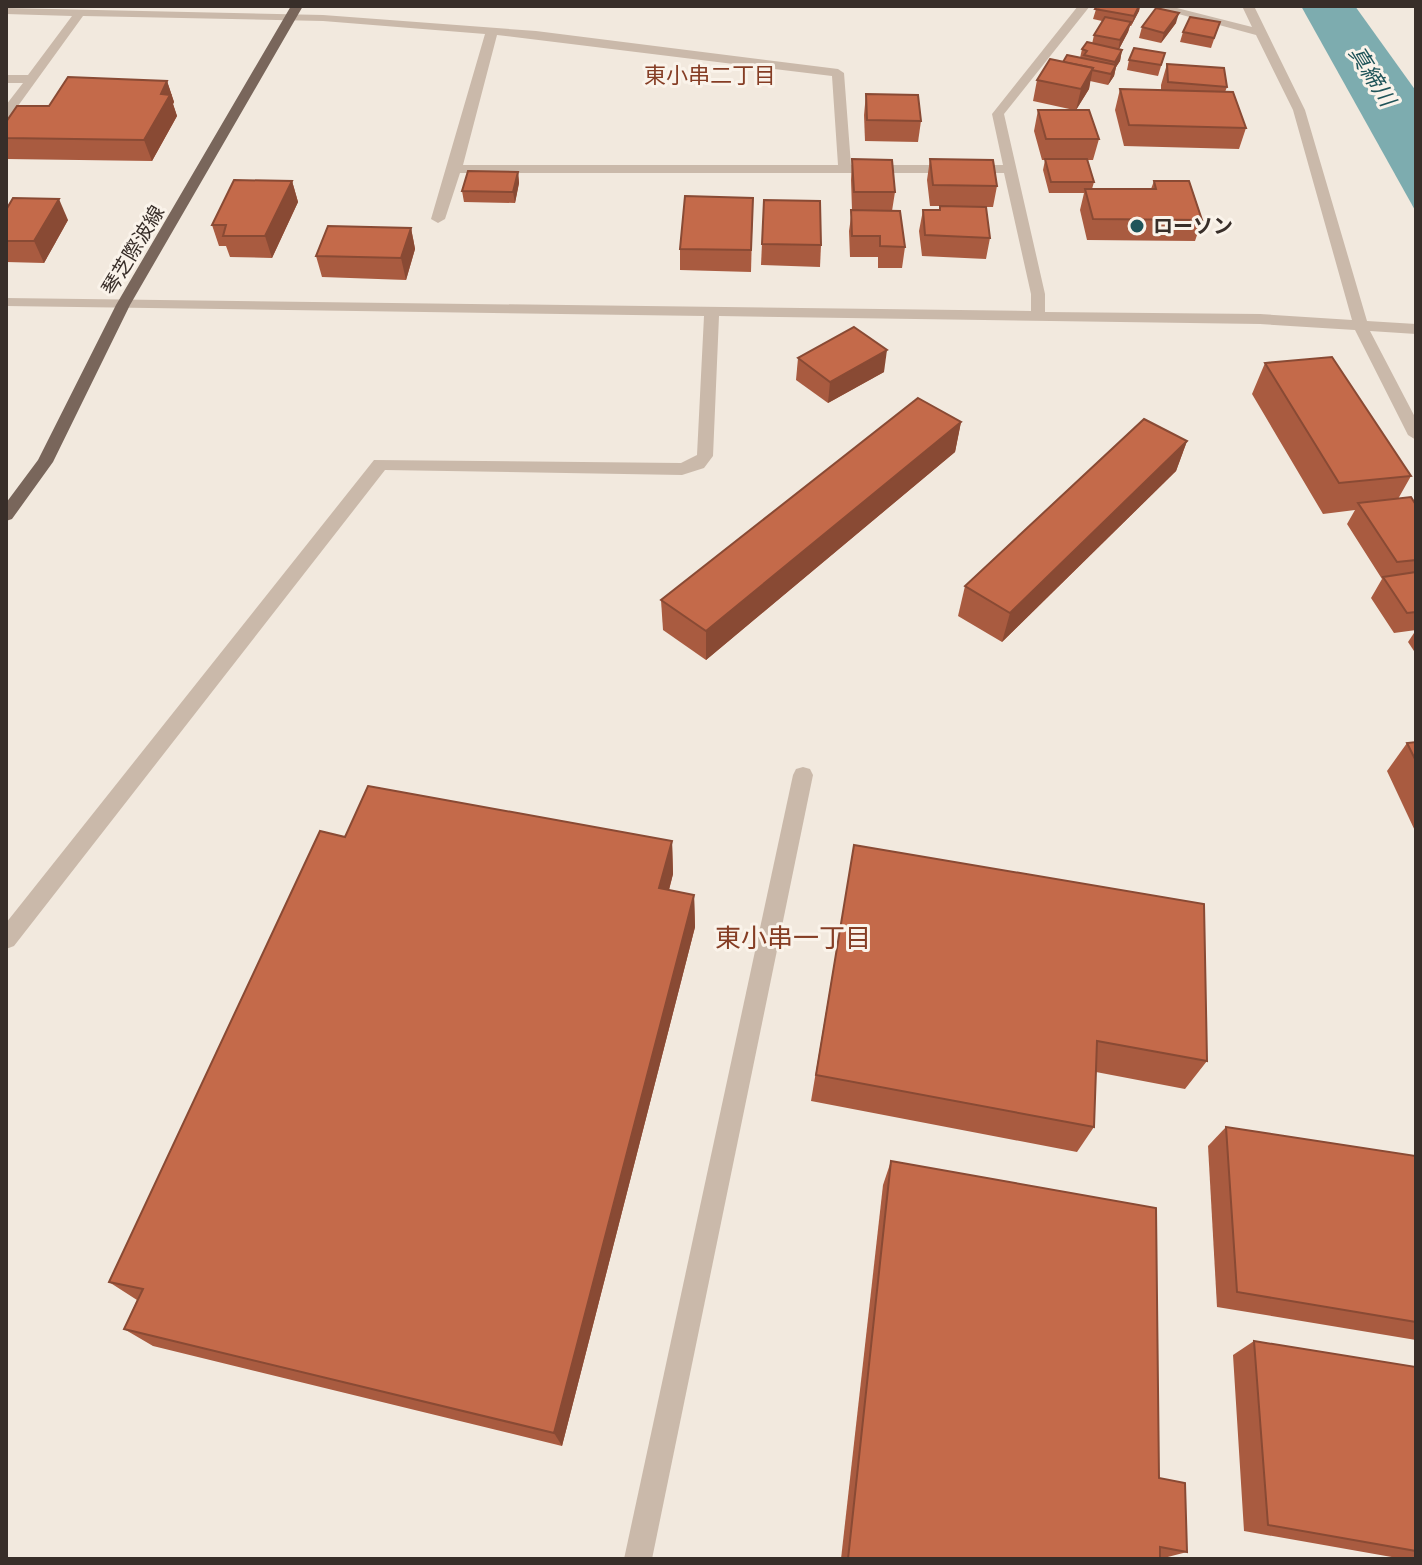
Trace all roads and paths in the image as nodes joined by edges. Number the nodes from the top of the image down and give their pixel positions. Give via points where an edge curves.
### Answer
1 (1084, 6) edge
2 (1155, 6) edge
3 (1248, 6) edge
4 (8, 9) edge
5 (81, 11) junction
6 (294, 12) edge
7 (492, 32) junction
8 (1264, 33) junction
9 (6, 79) edge
10 (32, 79) junction
11 (6, 114) edge
12 (845, 167) junction
13 (455, 169) junction
14 (1008, 169) junction
15 (438, 219) dead end
16 (6, 302) edge
17 (123, 305) junction
18 (712, 313) junction
19 (1038, 316) junction
20 (1361, 327) junction
21 (1416, 329) edge
22 (1416, 435) edge
23 (6, 515) edge
24 (803, 775) dead end
25 (6, 939) edge
26 (638, 1559) edge

1 - 14 street via 998,114
2 - 8 street
3 - 8 street
4 - 5 street
5 - 6 street
5 - 10 street
6 - 7 street
6 - 17 main road, 琴芝際波線
7 - 12 street via 838,73
7 - 13 street
8 - 20 street via 1299,110
9 - 10 street
10 - 11 street
12 - 13 street
12 - 14 street
13 - 15 street
14 - 19 street via 1038,294
16 - 17 street
17 - 18 street
17 - 23 main road, 琴芝際波線 via 45,462
18 - 19 street
18 - 25 street via 705,456 698,464 682,469 380,464
19 - 20 street via 1260,319
20 - 21 street
20 - 22 street
24 - 26 street

